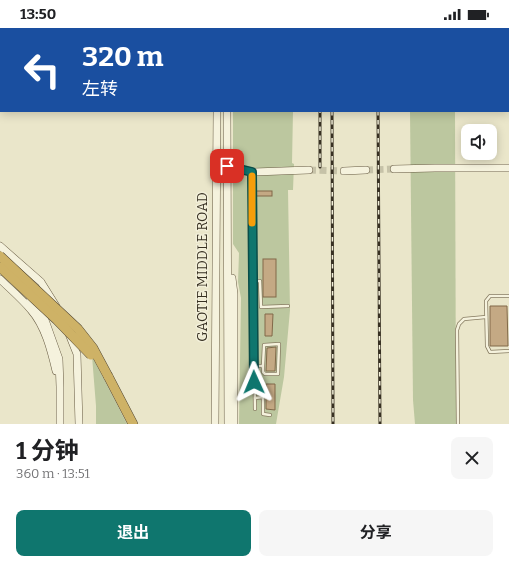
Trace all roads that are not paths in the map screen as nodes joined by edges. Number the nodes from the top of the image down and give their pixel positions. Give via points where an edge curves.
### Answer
1 (217, 112) edge
2 (227, 112) edge
3 (227, 166) junction
4 (509, 168) edge
5 (394, 169) tunnel mouth
6 (309, 170) tunnel mouth
7 (366, 170) tunnel mouth
8 (344, 171) tunnel mouth
9 (252, 172) junction
10 (0, 246) edge
11 (228, 246) junction
12 (0, 256) edge
13 (0, 268) edge
14 (0, 279) edge
15 (253, 281) junction
16 (509, 296) edge
17 (288, 306) dead end
18 (486, 318) junction
19 (509, 351) edge
20 (254, 366) junction
21 (263, 366) junction
22 (108, 376) junction
23 (60, 387) junction
24 (255, 398) junction
25 (255, 409) dead end
26 (270, 415) dead end
27 (60, 424) edge
28 (79, 424) edge
29 (133, 424) edge
30 (215, 424) edge
31 (228, 424) edge
32 (234, 424) edge
33 (458, 424) edge

1 - 30 street, GAOTIE MIDDLE ROAD
2 - 3 street, GAOTIE MIDDLE ROAD
3 - 9 street
3 - 11 street, GAOTIE MIDDLE ROAD
4 - 5 street
6 - 9 street
7 - 8 street
9 - 15 lane
10 - 28 street via 41,282 62,315 77,354
11 - 31 street, GAOTIE MIDDLE ROAD
11 - 32 street, GAOTIE MIDDLE ROAD via 234,294
12 - 22 highway, bridge via 78,329 93,348
13 - 22 highway, bridge via 79,341
13 - 23 street via 29,297 45,320 59,359
14 - 23 street via 32,311 42,328
15 - 17 lane via 260,281 261,306
15 - 20 lane
16 - 18 lane via 490,296 486,301
18 - 19 lane via 487,346 490,352
18 - 33 lane via 464,319 457,330
20 - 21 lane
20 - 24 lane
21 - 21 lane via 265,374 278,374 279,344 264,345
22 - 29 highway
23 - 27 street
24 - 25 lane
24 - 26 lane via 263,397 263,414

